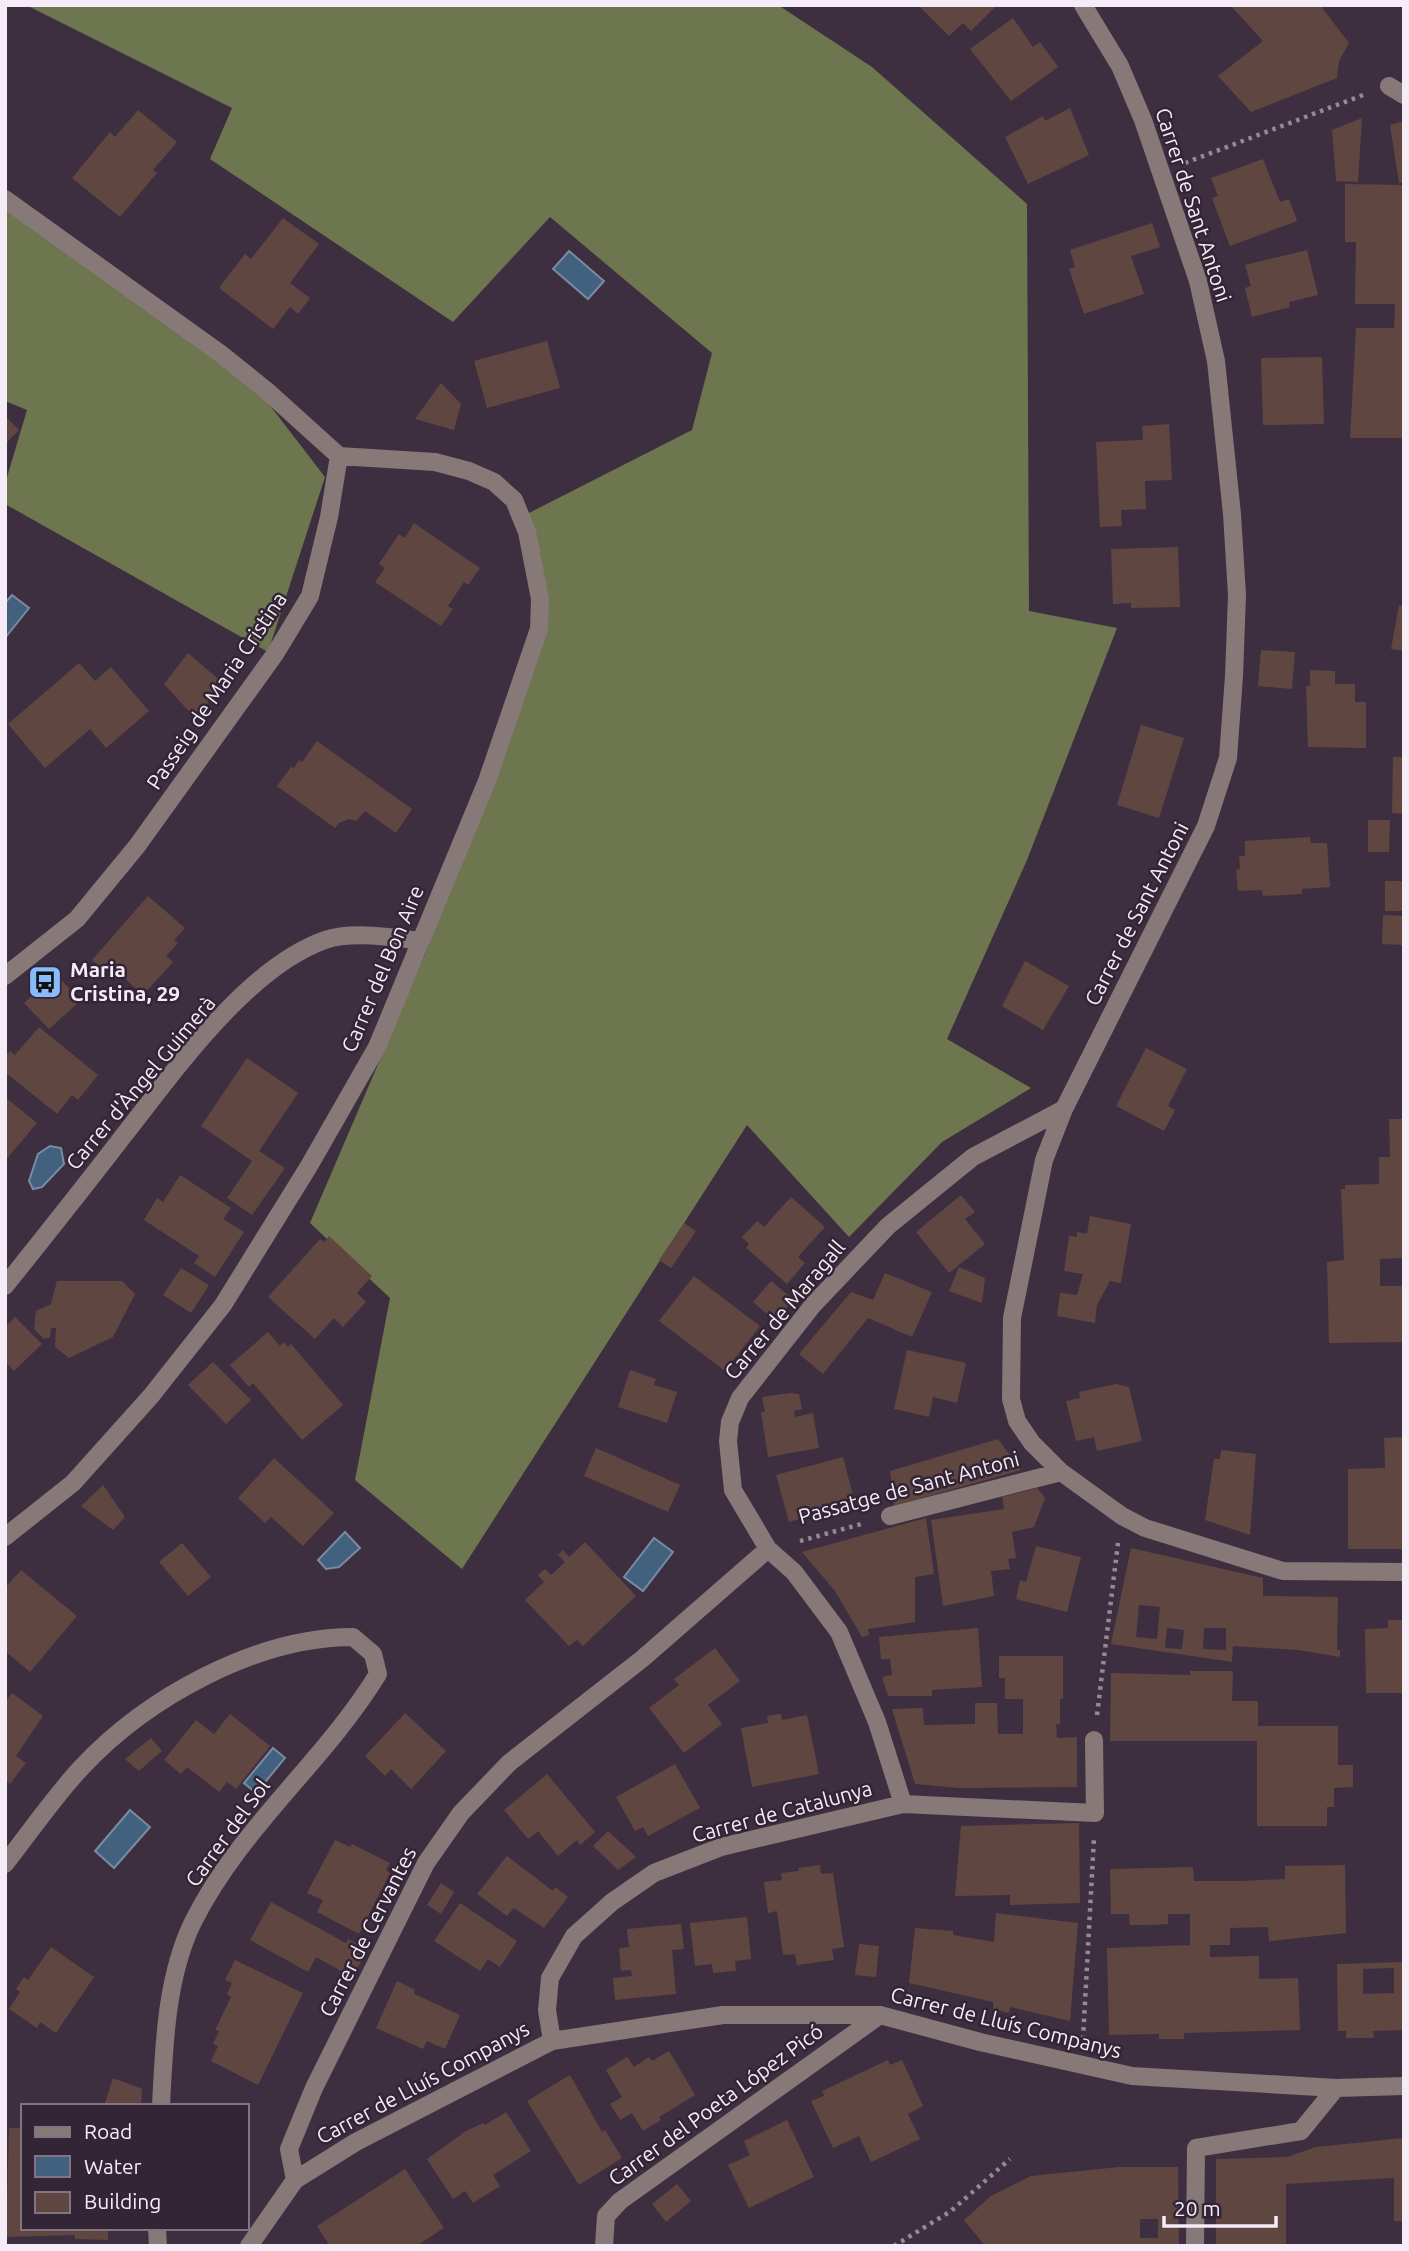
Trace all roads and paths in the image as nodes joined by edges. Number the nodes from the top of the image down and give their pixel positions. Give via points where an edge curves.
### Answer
1 (1083, 5) edge
2 (1399, 87) edge
3 (1161, 172) junction
4 (5, 199) edge
5 (338, 456) junction
6 (420, 941) junction
7 (5, 976) edge
8 (1063, 1110) junction
9 (5, 1286) edge
10 (1061, 1472) junction
11 (890, 1516) joint
12 (1122, 1516) junction
13 (5, 1537) edge
14 (768, 1549) junction
15 (1404, 1572) edge
16 (1094, 1740) joint
17 (903, 1804) junction
18 (1095, 1813) junction
19 (5, 1864) edge
20 (880, 2015) junction
21 (552, 2041) junction
22 (1082, 2065) junction
23 (1404, 2086) edge
24 (1336, 2088) junction
25 (161, 2104) edge
26 (1010, 2159) dead end
27 (295, 2180) junction
28 (249, 2246) edge
29 (604, 2246) edge
30 (894, 2246) edge
31 (1195, 2246) edge

1 - 3 street, Carrer de Sant Antoni via 1120,66
2 - 3 path
3 - 8 street, Carrer de Sant Antoni via 1198,282 1216,361 1237,595 1228,758 1206,827
4 - 5 street via 221,354
5 - 6 street, Carrer del Bon Aire via 435,462 494,482 514,500 535,566 539,629 487,781
5 - 7 street, Passeig de Maria Cristina via 310,596 275,654 138,846 78,919
6 - 9 street, Carrer d'Àngel Guimerà via 380,936 326,940 290,957 257,982 184,1060
6 - 13 street, Carrer del Bon Aire via 377,1047 223,1305 73,1483
8 - 10 street, Carrer de Sant Antoni via 1044,1160 1020,1269 1010,1363 1017,1421
8 - 14 street, Carrer de Maragall via 973,1157 888,1226 813,1305 740,1398 727,1441 733,1490
10 - 11 street, Passatge de Sant Antoni
10 - 12 street, Carrer de Sant Antoni
11 - 14 path, Passatge de Sant Antoni
12 - 15 street, Carrer de Sant Antoni via 1145,1528 1283,1571
12 - 16 path
14 - 17 street, Carrer de Maragall via 794,1572 839,1632 877,1722
14 - 27 street, Carrer de Cervantes via 642,1659 509,1763 461,1813 426,1863 314,2088 289,2149
16 - 18 street
17 - 18 street, Carrer de Catalunya
17 - 21 street, Carrer de Catalunya via 721,1847 654,1873 573,1936 550,1978 547,2010
18 - 22 path
19 - 25 street, Carrer del Sol via 82,1767 147,1711 205,1677 251,1656 320,1637 353,1637 373,1654 378,1674 354,1713 222,1872 192,1924 176,1973
20 - 21 street, Carrer de Lluís Companys via 723,2015
20 - 22 street, Carrer de Lluís Companys
20 - 29 street, Carrer del Poeta López Picó via 620,2201 606,2216
21 - 27 street, Carrer de Lluís Companys via 356,2142
22 - 24 street, Carrer de Lluís Companys via 1132,2077
23 - 24 street, Carrer de Lluís Companys
24 - 31 street via 1301,2131 1196,2148
26 - 30 path via 951,2211
27 - 28 street, Carrer de Lluís Companys

